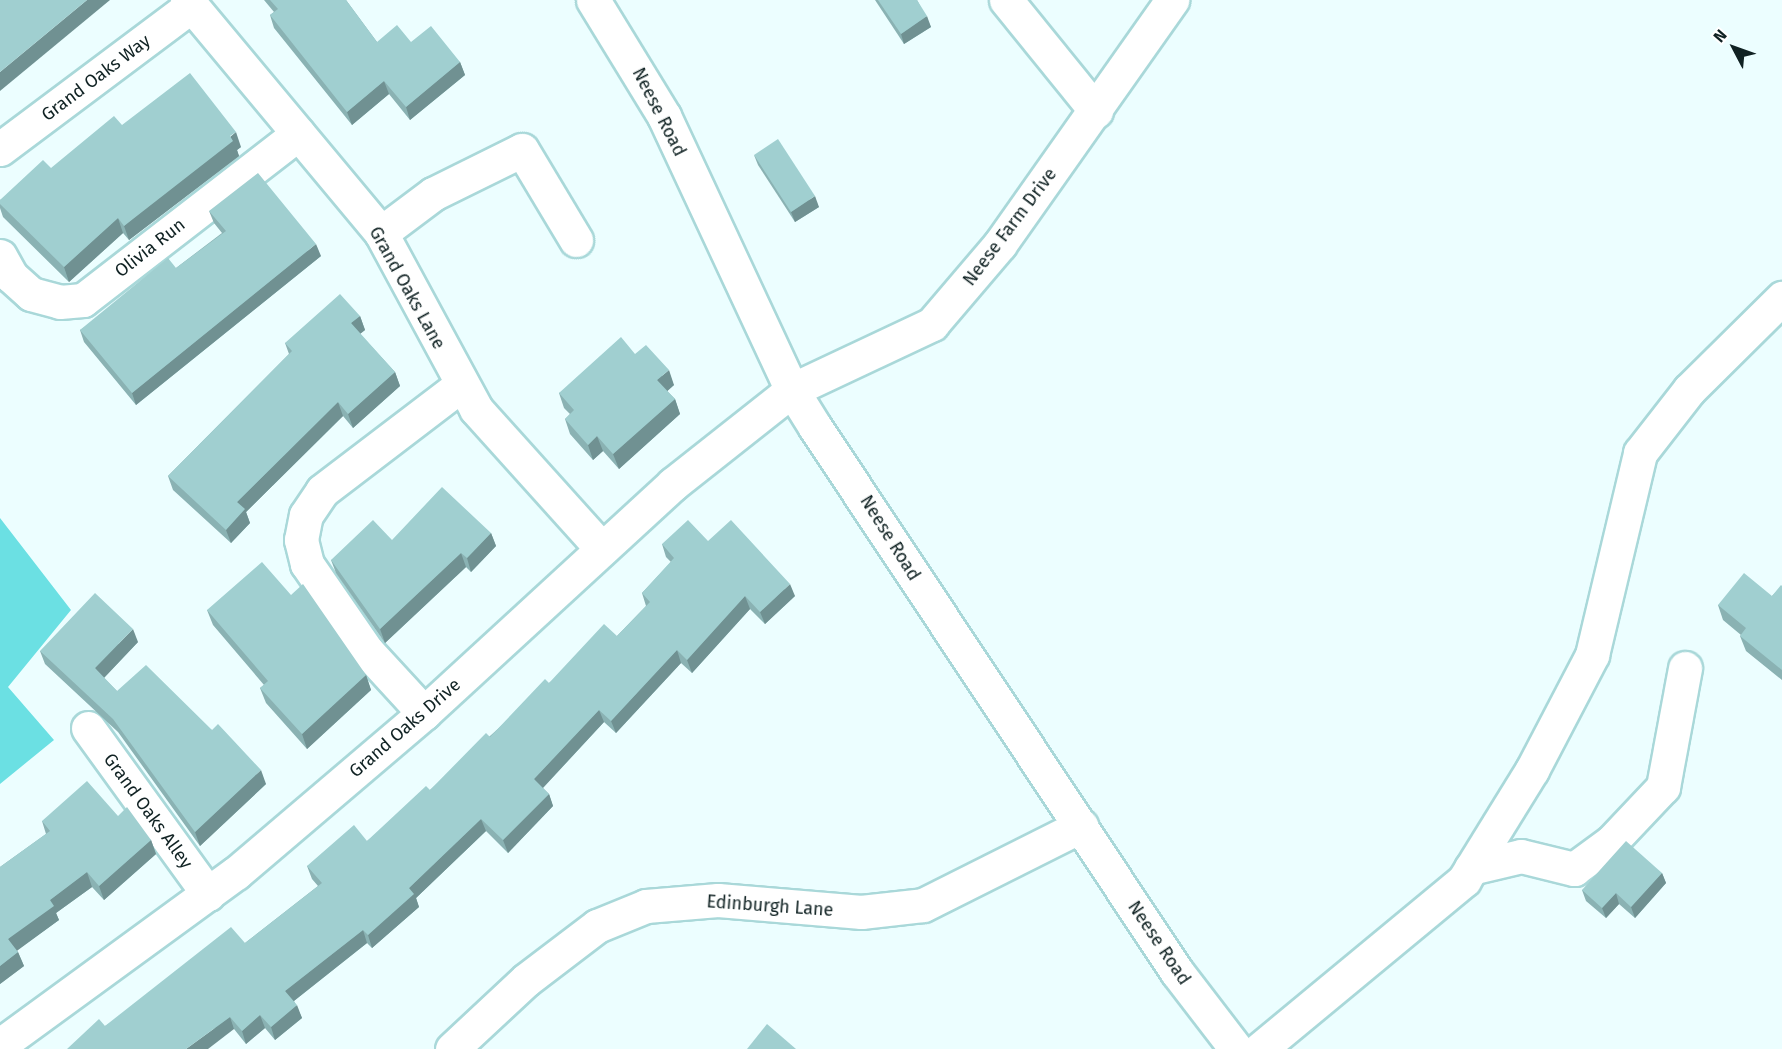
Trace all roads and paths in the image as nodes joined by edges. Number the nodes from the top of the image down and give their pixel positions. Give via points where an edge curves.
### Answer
1 (593, 0) edge
2 (1006, 0) edge
3 (1172, 0) edge
4 (189, 3) edge
5 (1096, 111) junction
6 (298, 134) junction
7 (0, 150) edge
8 (381, 233) junction
9 (576, 240) dead end
10 (0, 256) edge
11 (1782, 298) edge
12 (460, 386) junction
13 (792, 390) junction
14 (602, 549) junction
15 (1685, 668) dead end
16 (424, 713) junction
17 (88, 728) dead end
18 (1081, 826) junction
19 (1471, 868) junction
20 (208, 894) junction
21 (0, 1045) edge
22 (452, 1049) edge
23 (1236, 1049) edge
24 (1260, 1049) edge

1 - 13 street, Neese Road via 664,116
2 - 5 street
3 - 5 street, Neese Farm Drive
4 - 6 street, Grand Oaks Lane
4 - 7 street, Grand Oaks Way
5 - 13 street, Neese Farm Drive via 974,277 932,324
6 - 8 street, Grand Oaks Lane
6 - 10 street, Olivia Run via 82,300 60,302 31,294 11,276
8 - 9 street via 433,194 522,150
8 - 12 street, Grand Oaks Lane
11 - 19 street via 1689,390 1640,453 1592,655 1532,770
12 - 14 street, Grand Oaks Lane
12 - 16 street via 322,491 306,515 301,540 306,564 367,651
13 - 14 street, Grand Oaks Drive via 673,484
13 - 18 street, Neese Road
14 - 16 street, Grand Oaks Drive
15 - 19 street via 1663,788 1611,842 1574,869 1521,856
16 - 20 street, Grand Oaks Drive
17 - 20 street, Grand Oaks Alley
18 - 22 street, Edinburgh Lane via 923,905 861,912 718,900 646,906 597,926 526,980
18 - 23 street, Neese Road
19 - 24 street
20 - 21 street, Grand Oaks Drive

